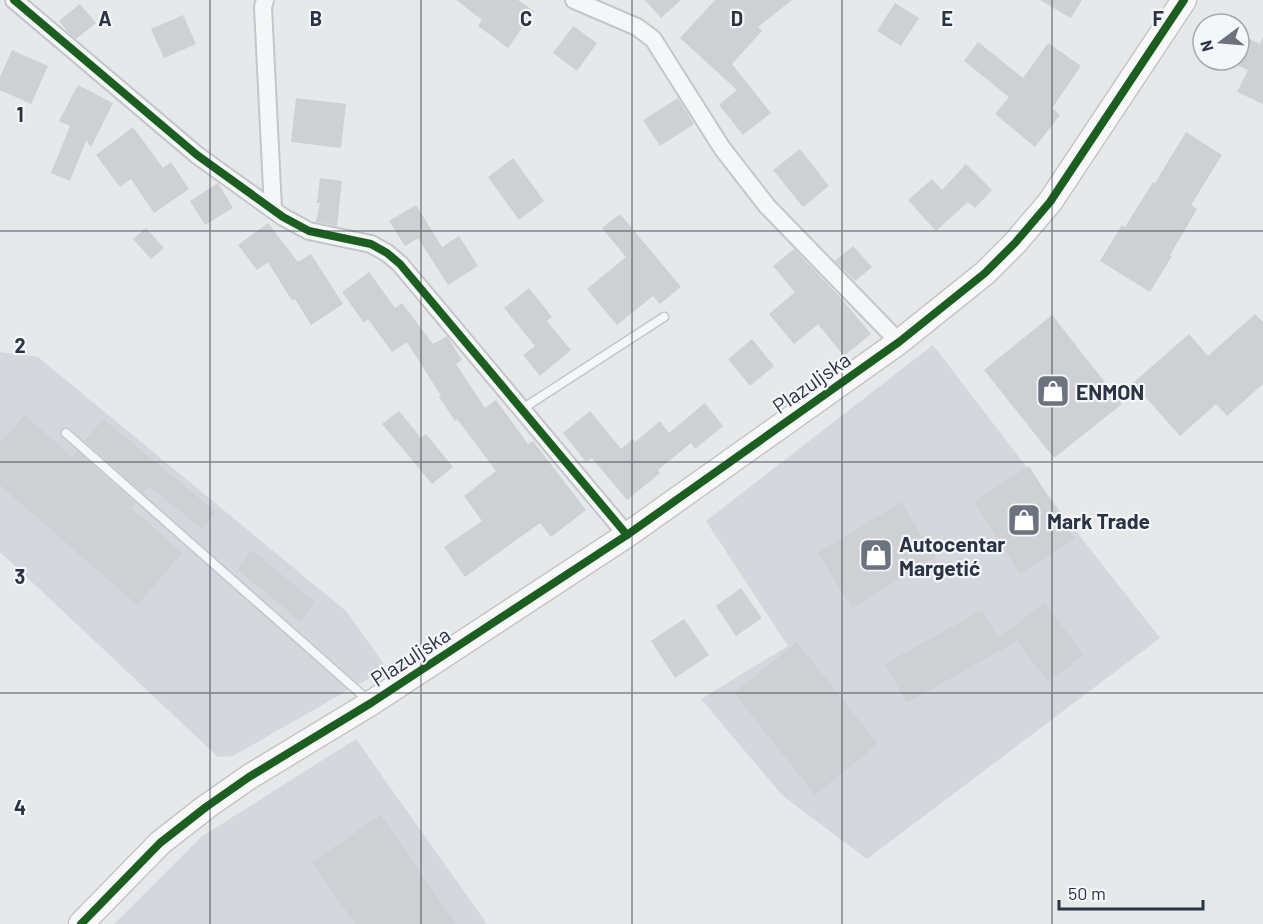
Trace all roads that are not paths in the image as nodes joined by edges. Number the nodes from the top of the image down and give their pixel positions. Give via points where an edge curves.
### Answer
1 (14, 0) edge
2 (265, 0) edge
3 (574, 0) edge
4 (1184, 0) edge
5 (273, 209) junction
6 (664, 318) dead end
7 (899, 342) junction
8 (522, 409) junction
9 (66, 433) dead end
10 (627, 535) junction
11 (371, 703) junction
12 (81, 924) edge

1 - 5 street via 197,155
2 - 5 street
3 - 7 street via 637,27 653,39 722,148 767,206
4 - 7 main road, Plazuljska via 1050,202 985,273
5 - 8 street via 309,231 371,244 387,253
6 - 8 lane
7 - 10 main road, Plazuljska
8 - 10 street
9 - 11 lane
10 - 11 main road, Plazuljska
11 - 12 main road, Plazuljska via 249,777 184,823

